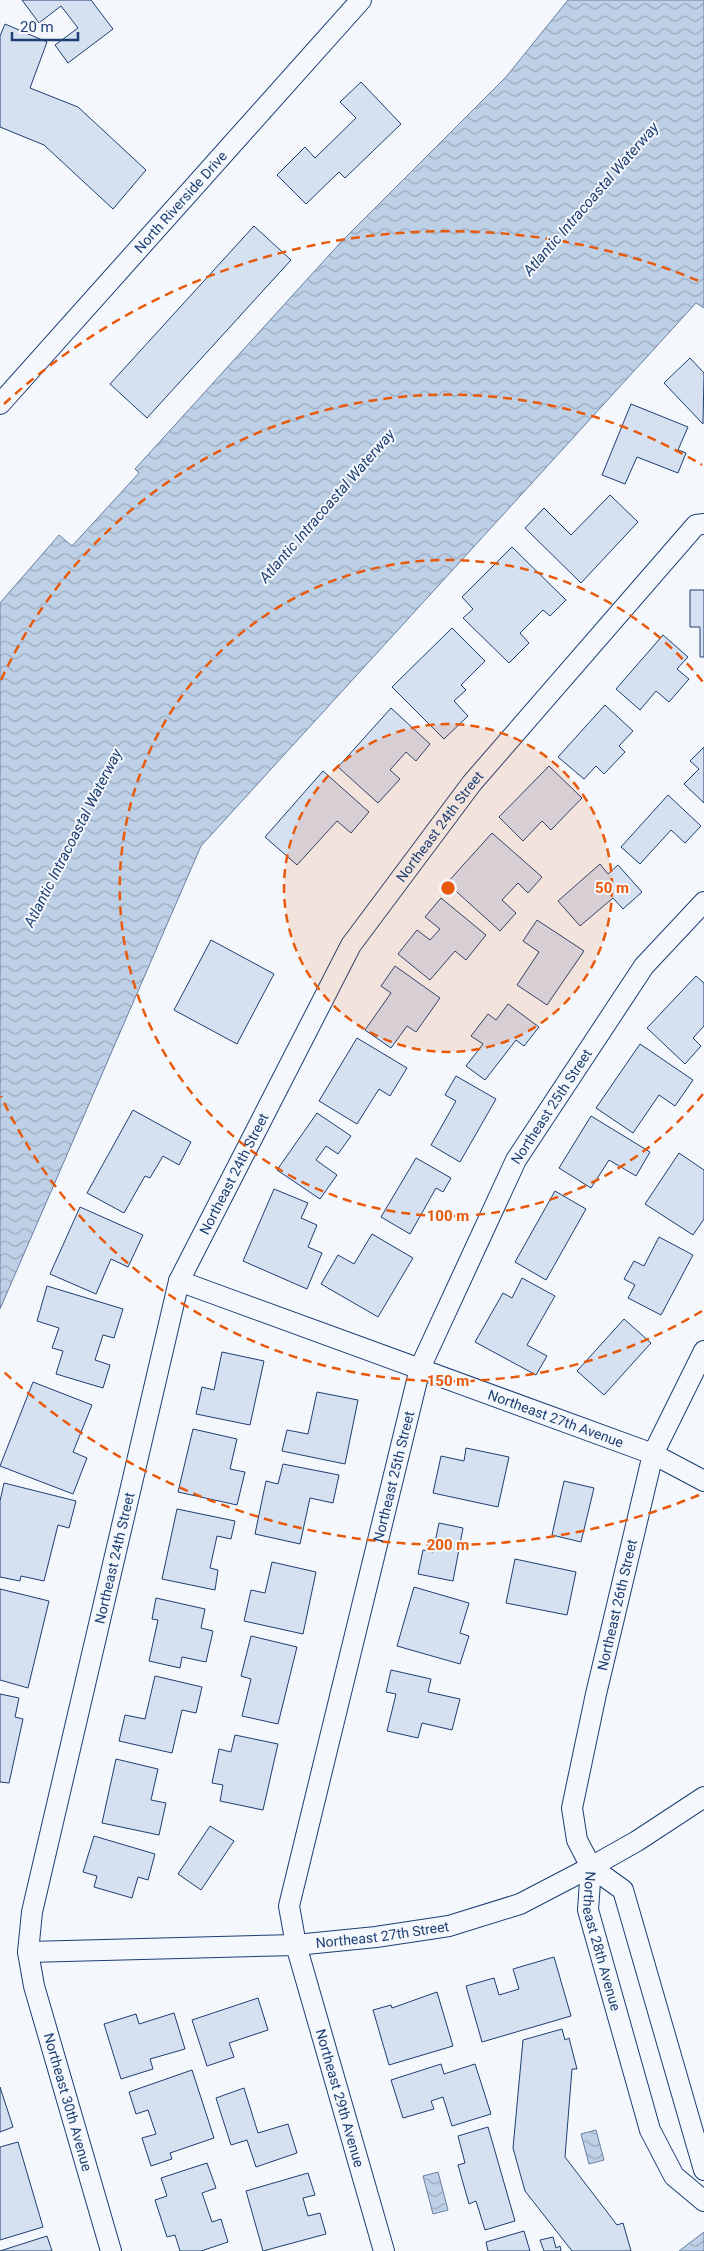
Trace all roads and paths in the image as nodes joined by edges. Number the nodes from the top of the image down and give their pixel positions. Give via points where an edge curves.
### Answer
1 (361, 0) edge
2 (0, 404) edge
3 (704, 524) edge
4 (704, 902) edge
5 (179, 1281) junction
6 (704, 1351) edge
7 (420, 1368) junction
8 (653, 1454) junction
9 (704, 1482) edge
10 (704, 1797) edge
11 (591, 1867) junction
12 (296, 1945) junction
13 (28, 1952) junction
14 (704, 2170) edge
15 (704, 2201) edge
16 (111, 2251) edge
17 (384, 2251) edge

1 - 2 street, North Riverside Drive
3 - 5 street, Northeast 24th Street via 696,525 472,783 352,944
4 - 7 street, Northeast 25th Street via 644,966 516,1160
5 - 7 street, Northeast 27th Avenue
5 - 13 street, Northeast 24th Street via 32,1912
6 - 8 street, Northeast 26th Street
7 - 8 street, Northeast 27th Avenue
7 - 12 street, Northeast 25th Street via 289,1906
8 - 9 street, Northeast 27th Avenue
8 - 11 street, Northeast 26th Street via 572,1808 577,1840
10 - 11 street, Northeast 27th Street
11 - 12 street, Northeast 27th Street via 520,1904 449,1926
11 - 14 street, Northeast 28th Avenue via 623,1890
11 - 15 street, Northeast 28th Avenue via 588,1910 650,2130 674,2176
12 - 13 street, Northeast 27th Street
12 - 17 street, Northeast 29th Avenue
13 - 16 street, Northeast 30th Avenue via 34,1986

